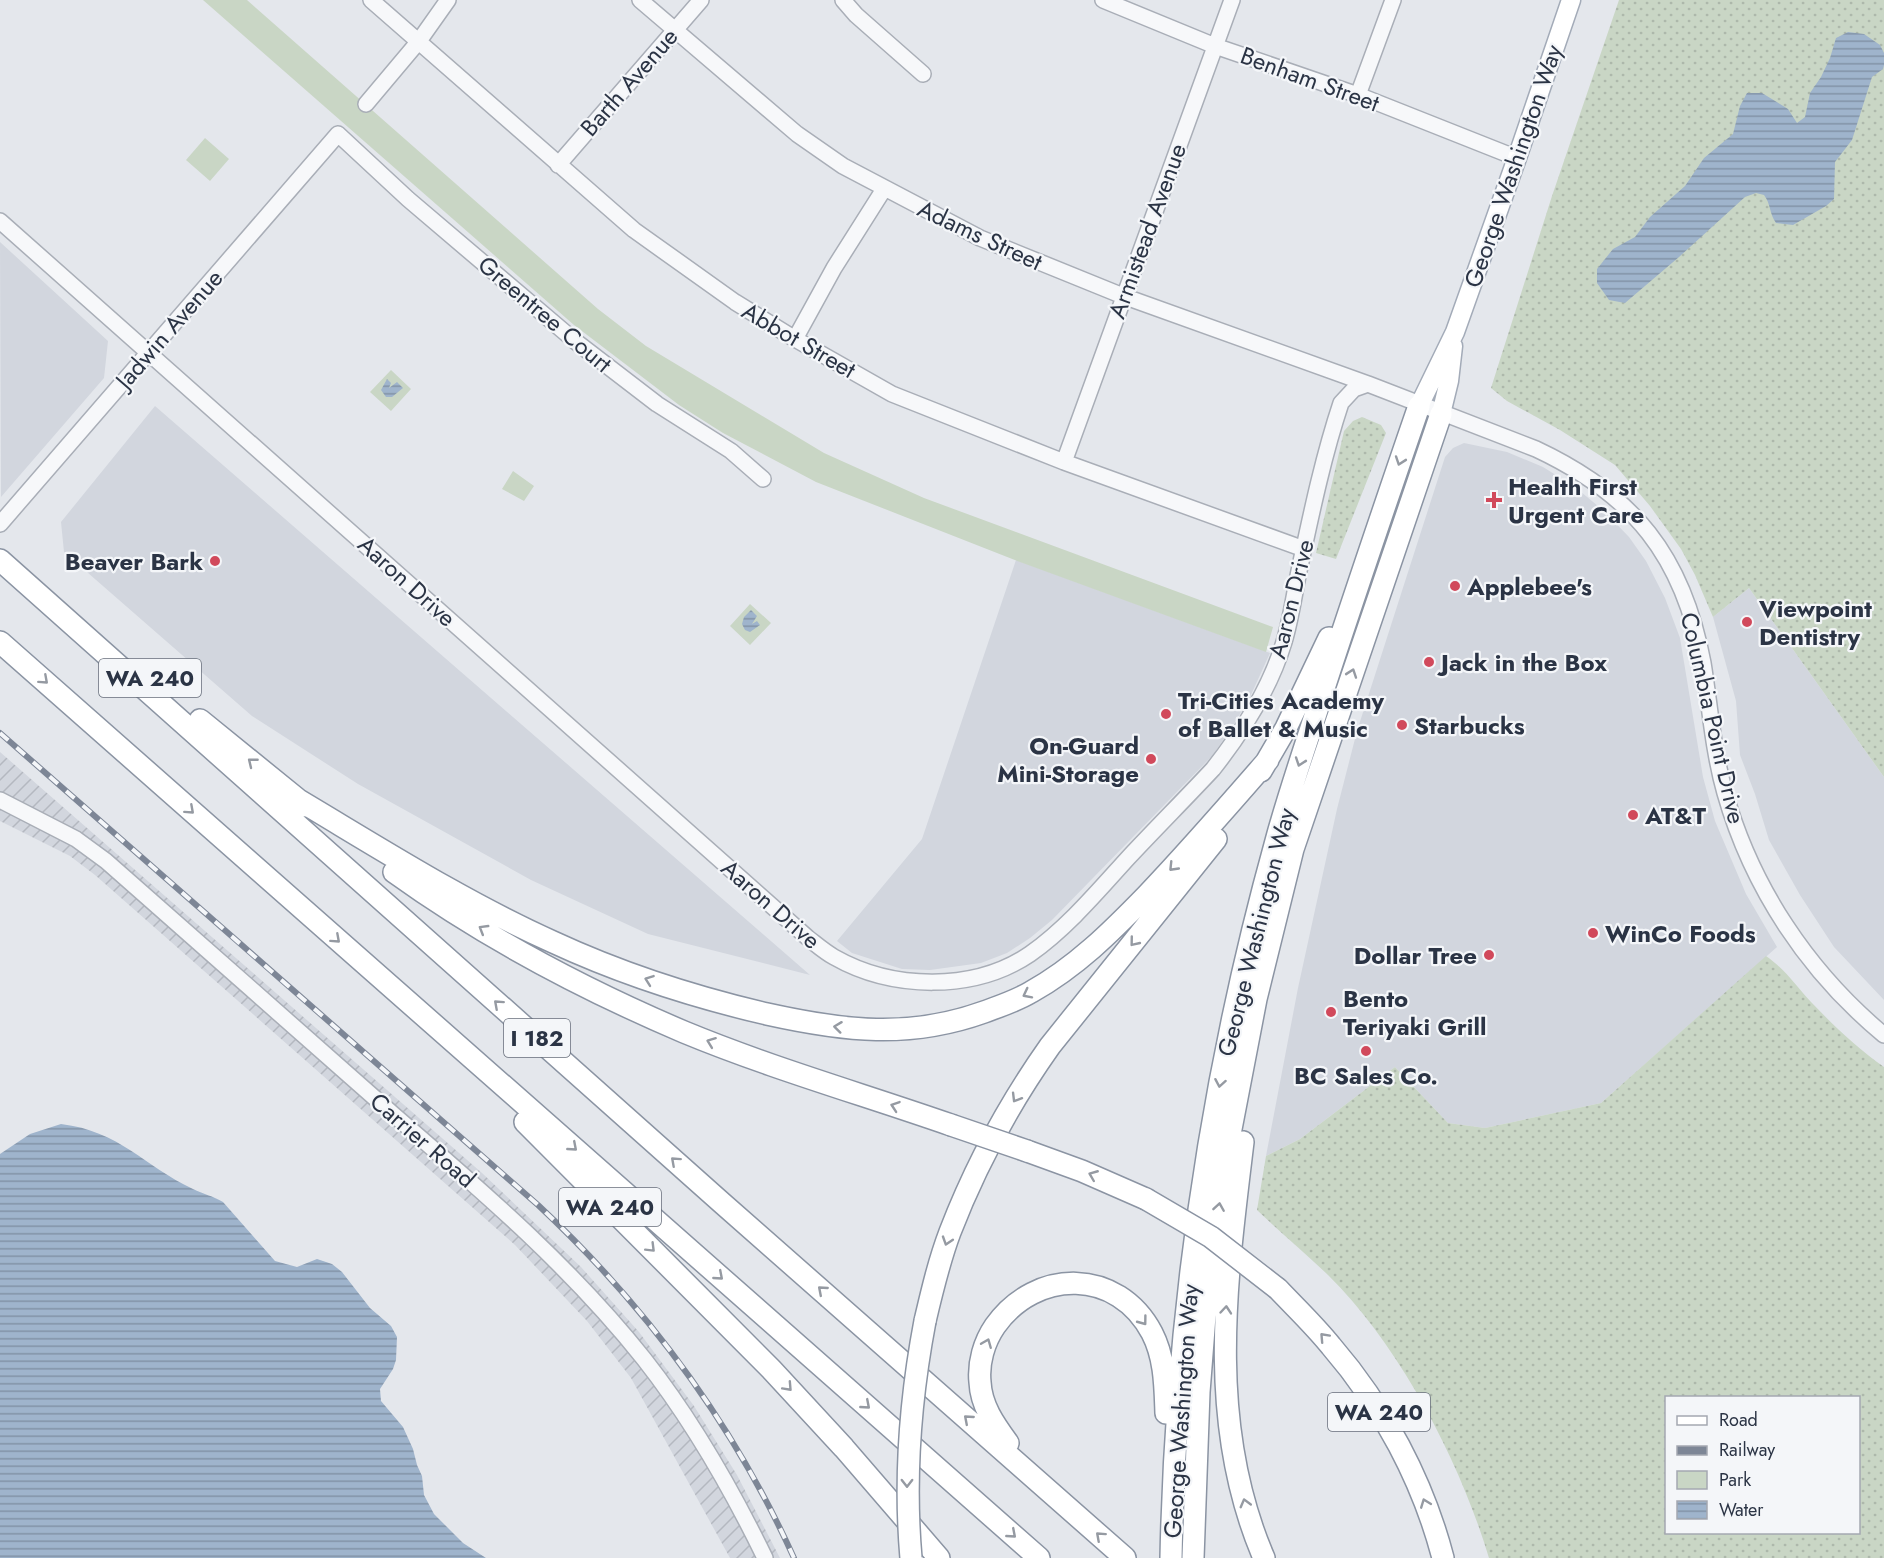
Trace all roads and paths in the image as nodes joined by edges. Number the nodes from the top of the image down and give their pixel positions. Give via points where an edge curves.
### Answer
1 (370, 0) edge
2 (448, 0) edge
3 (640, 0) edge
4 (701, 0) edge
5 (843, 0) edge
6 (1103, 0) edge
7 (1232, 0) edge
8 (1393, 0) edge
9 (1570, 0) edge
10 (675, 30) junction
11 (419, 41) junction
12 (1215, 46) junction
13 (923, 74) dead end
14 (1358, 95) junction
15 (366, 104) dead end
16 (338, 134) joint
17 (1518, 158) junction
18 (558, 165) junction
19 (884, 189) junction
20 (0, 221) edge
21 (1123, 297) junction
22 (1455, 333) junction
23 (795, 339) junction
24 (149, 352) junction
25 (1368, 384) junction
26 (1419, 406) junction
27 (1441, 414) junction
28 (1064, 462) junction
29 (763, 479) dead end
30 (0, 524) edge
31 (1304, 549) junction
32 (0, 560) edge
33 (1363, 567) junction
34 (0, 642) edge
35 (1268, 760) junction
36 (297, 799) junction
37 (0, 800) edge
38 (387, 984) junction
39 (1256, 999) junction
40 (1884, 1035) edge
41 (1172, 1512) junction
42 (1075, 1513) junction
43 (1193, 1548) edge
44 (765, 1558) edge
45 (911, 1558) edge
46 (939, 1558) edge
47 (1039, 1558) edge
48 (1125, 1558) edge
49 (1171, 1558) edge
50 (1264, 1558) edge
51 (1443, 1558) edge

1 - 11 street, Abbot Street
2 - 11 street
3 - 10 street, Adams Street
4 - 10 street, Barth Avenue
5 - 13 street
6 - 12 street, Benham Street
7 - 12 street, Armistead Avenue
8 - 14 street
9 - 17 main road, George Washington Way
10 - 18 street, Barth Avenue
10 - 19 street, Adams Street via 797,134
11 - 15 street
11 - 18 street, Abbot Street
12 - 14 street, Benham Street
12 - 21 street, Armistead Avenue
14 - 17 street, Benham Street
16 - 24 street, Jadwin Avenue
16 - 29 street, Greentree Court via 575,341 657,404 731,451
17 - 22 main road, George Washington Way
18 - 23 street, Abbot Street via 634,230
19 - 21 street, Adams Street via 980,238
19 - 23 street
20 - 24 street, Aaron Drive
21 - 25 street, Adams Street
21 - 28 street, Armistead Avenue
22 - 26 main road, George Washington Way
22 - 27 main road, George Washington Way
23 - 28 street, Abbot Street via 892,394
24 - 30 street, Jadwin Avenue
24 - 31 street, Aaron Drive via 808,938 854,966 902,980 972,978 1030,954 1088,901 1192,792 1228,749 1271,676 1284,642
25 - 26 street
25 - 31 street, Aaron Drive via 1354,389 1341,403
26 - 27 street, Columbia Point Drive
26 -> 33 highway, George Washington Way
39 -> 27 highway, George Washington Way via 1293,849
27 - 40 street, Columbia Point Drive via 1560,460 1617,499 1645,526 1668,561 1688,606 1703,664 1724,791 1754,870 1782,922 1804,952 1841,996
28 - 31 street, Abbot Street
36 -> 32 highway, WA 240 via 60,603
42 -> 32 highway, I 182
33 - 35 highway
33 -> 41 highway, George Washington Way via 1276,840 1222,1069 1191,1267
34 -> 38 highway, I 182
35 -> 36 highway via 1193,847 1080,960 1002,1006 912,1029 845,1028 744,1009 590,958 515,924
35 -> 45 highway, bridge via 1197,864 1030,1074 961,1206 936,1274 915,1379 907,1490
51 -> 36 highway, WA 240, bridge via 1410,1468 1373,1402 1331,1345 1278,1289 1211,1237 1146,1199 1082,1171 731,1049 630,1008 445,906
37 - 44 street, Carrier Road via 70,836 106,861 544,1247 617,1326 668,1392 714,1462
38 -> 46 highway, WA 240 via 771,1369
38 -> 47 highway, I 182
43 -> 39 highway, George Washington Way via 1199,1392 1208,1293 1229,1141
50 -> 39 highway via 1238,1477 1229,1423 1224,1350 1231,1237
42 -> 41 highway via 1003,1437 984,1404 980,1382 984,1348 1001,1319 1024,1297 1066,1283 1108,1290 1143,1318 1153,1334 1164,1368
41 - 49 highway, George Washington Way
48 -> 42 highway, I 182

